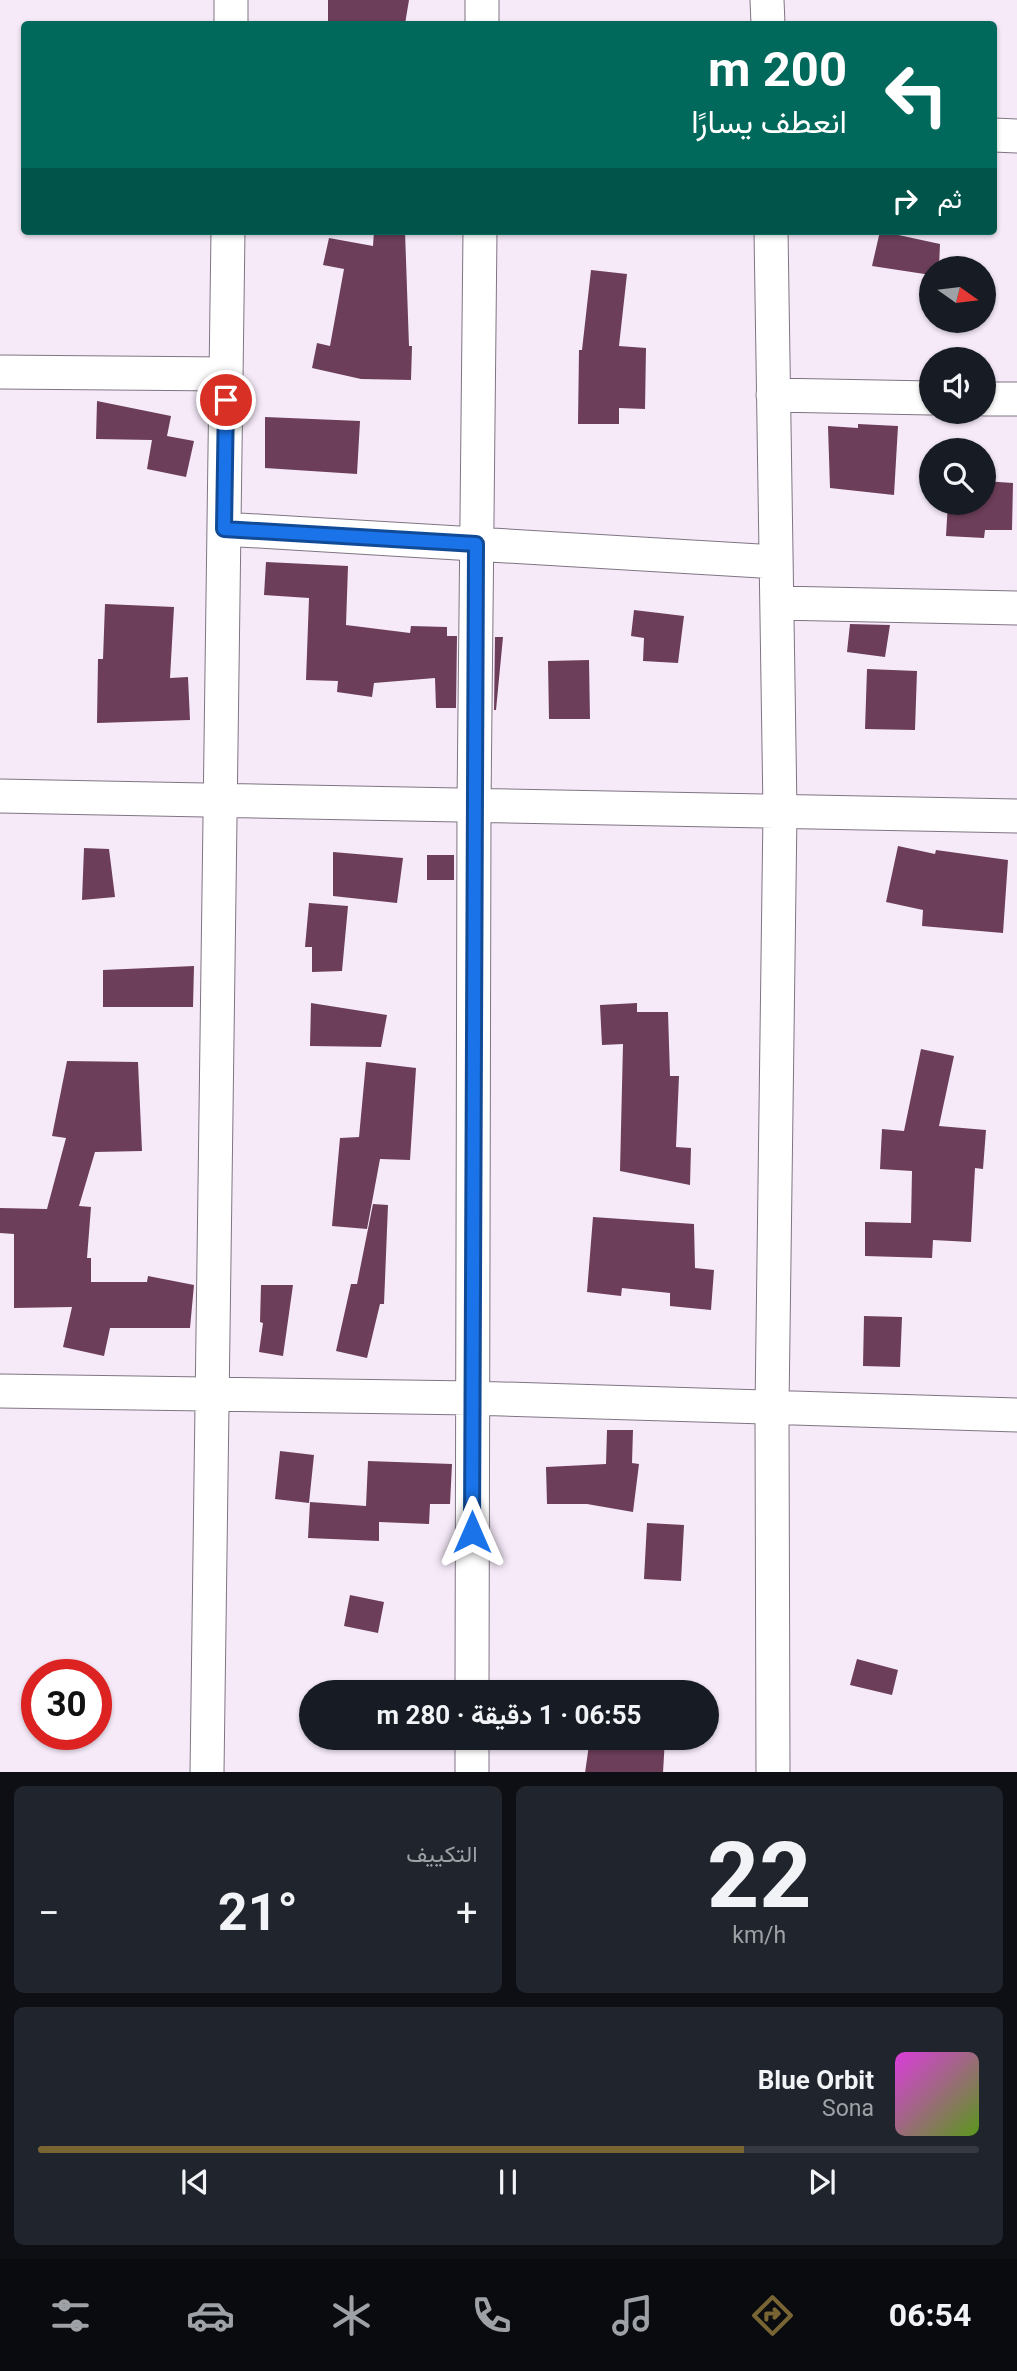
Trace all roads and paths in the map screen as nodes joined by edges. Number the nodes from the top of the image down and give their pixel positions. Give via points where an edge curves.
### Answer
1 (231, 0) edge
2 (482, 0) edge
3 (767, 0) edge
4 (231, 21) edge
5 (482, 21) edge
6 (768, 21) edge
7 (997, 135) edge
8 (1017, 136) edge
9 (228, 235) edge
10 (480, 235) edge
11 (771, 235) edge
12 (0, 372) edge
13 (226, 374) junction
14 (773, 395) junction
15 (919, 398) edge
16 (996, 399) edge
17 (1017, 399) edge
18 (224, 529) junction
19 (476, 544) junction
20 (776, 562) junction
21 (776, 603) junction
22 (1017, 608) edge
23 (0, 796) edge
24 (220, 800) junction
25 (474, 805) junction
26 (779, 811) junction
27 (1017, 816) edge
28 (0, 1391) edge
29 (213, 1394) junction
30 (472, 1398) junction
31 (772, 1408) junction
32 (1017, 1415) edge
33 (472, 1680) edge
34 (472, 1750) edge
35 (207, 1772) edge
36 (472, 1772) edge
37 (773, 1772) edge

1 - 4 street
2 - 5 street
3 - 6 street
7 - 8 street
9 - 13 street
10 - 19 street
11 - 14 street
12 - 13 street
13 - 18 street
14 - 15 street
14 - 20 street
16 - 17 street
18 - 19 street
18 - 24 street
19 - 20 street
19 - 25 street
20 - 21 street
21 - 22 street
21 - 26 street
23 - 24 street
24 - 25 street
24 - 29 street
25 - 26 street
25 - 30 street
26 - 27 street
26 - 31 street
28 - 29 street
29 - 30 street
29 - 35 street
30 - 31 street
30 - 33 street
31 - 32 street
31 - 37 street
34 - 36 street

